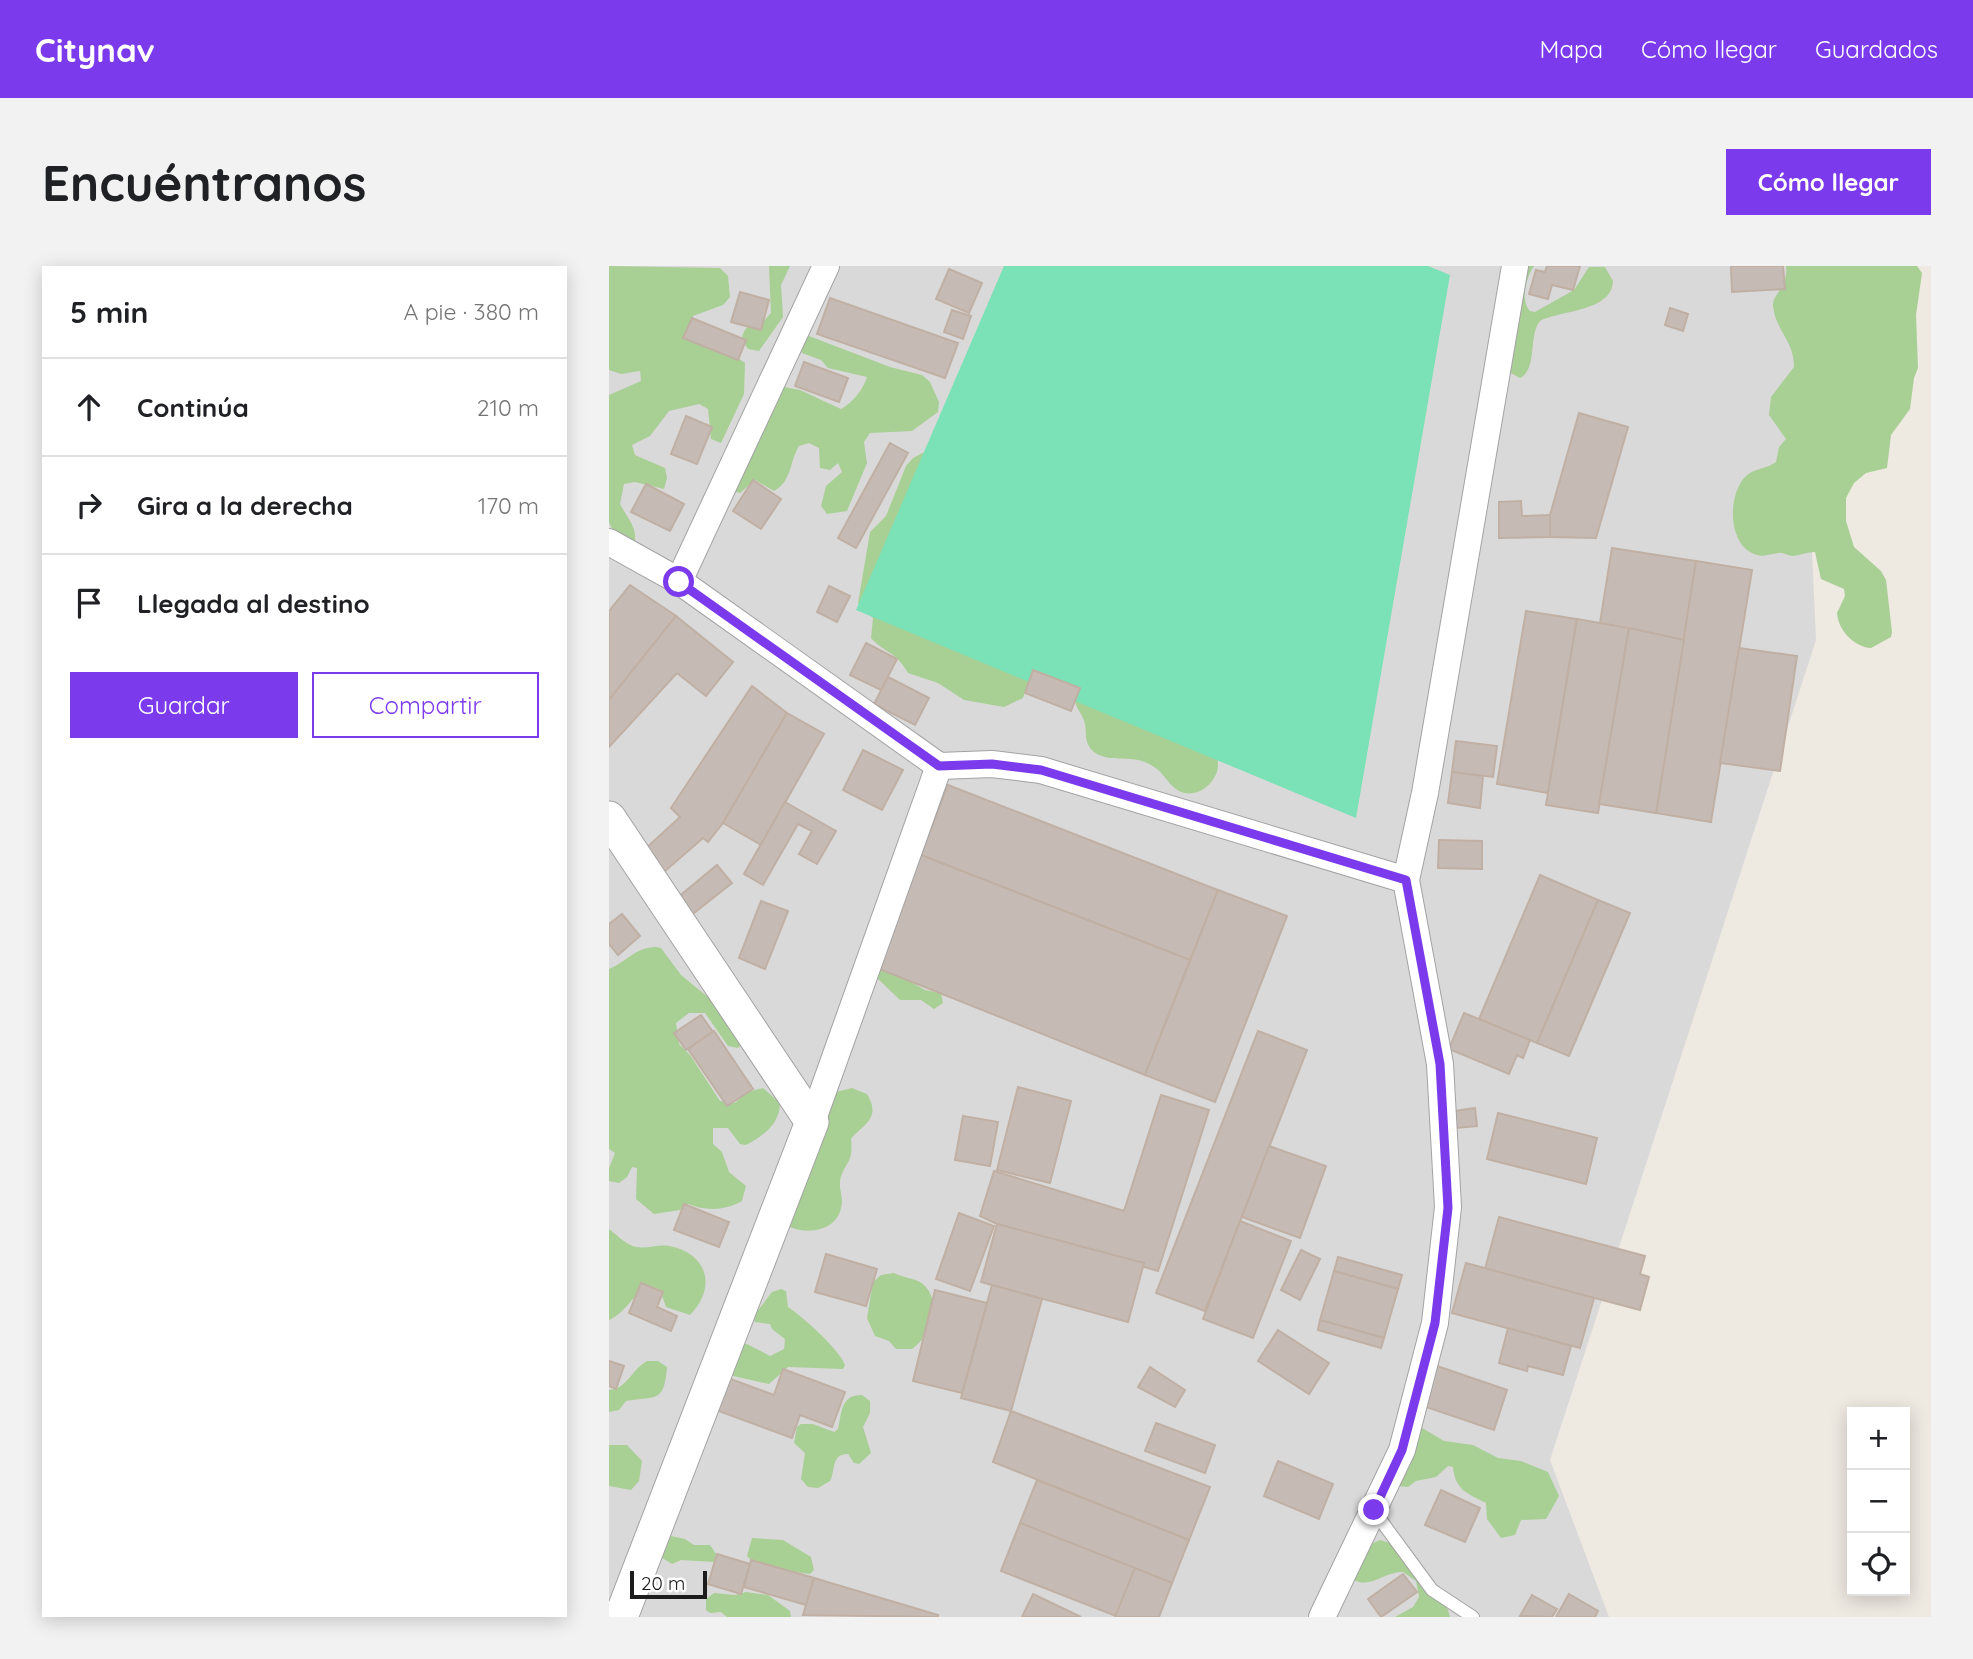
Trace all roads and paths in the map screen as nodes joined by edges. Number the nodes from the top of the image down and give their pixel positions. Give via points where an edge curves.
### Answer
1 (826, 266) edge
2 (1514, 266) edge
3 (609, 542) edge
4 (679, 582) junction
5 (939, 766) junction
6 (609, 818) edge
7 (1406, 880) junction
8 (812, 1122) junction
9 (1374, 1510) junction
10 (621, 1617) edge
11 (1322, 1617) edge
12 (1473, 1617) edge

1 - 4 street
2 - 7 street via 1425,793
3 - 4 street
4 - 5 street
5 - 7 street via 992,764 1041,770
5 - 8 street
6 - 8 street
7 - 9 street via 1440,1064 1448,1208 1435,1323 1402,1450
8 - 10 street
9 - 11 street
9 - 12 lane via 1432,1590

